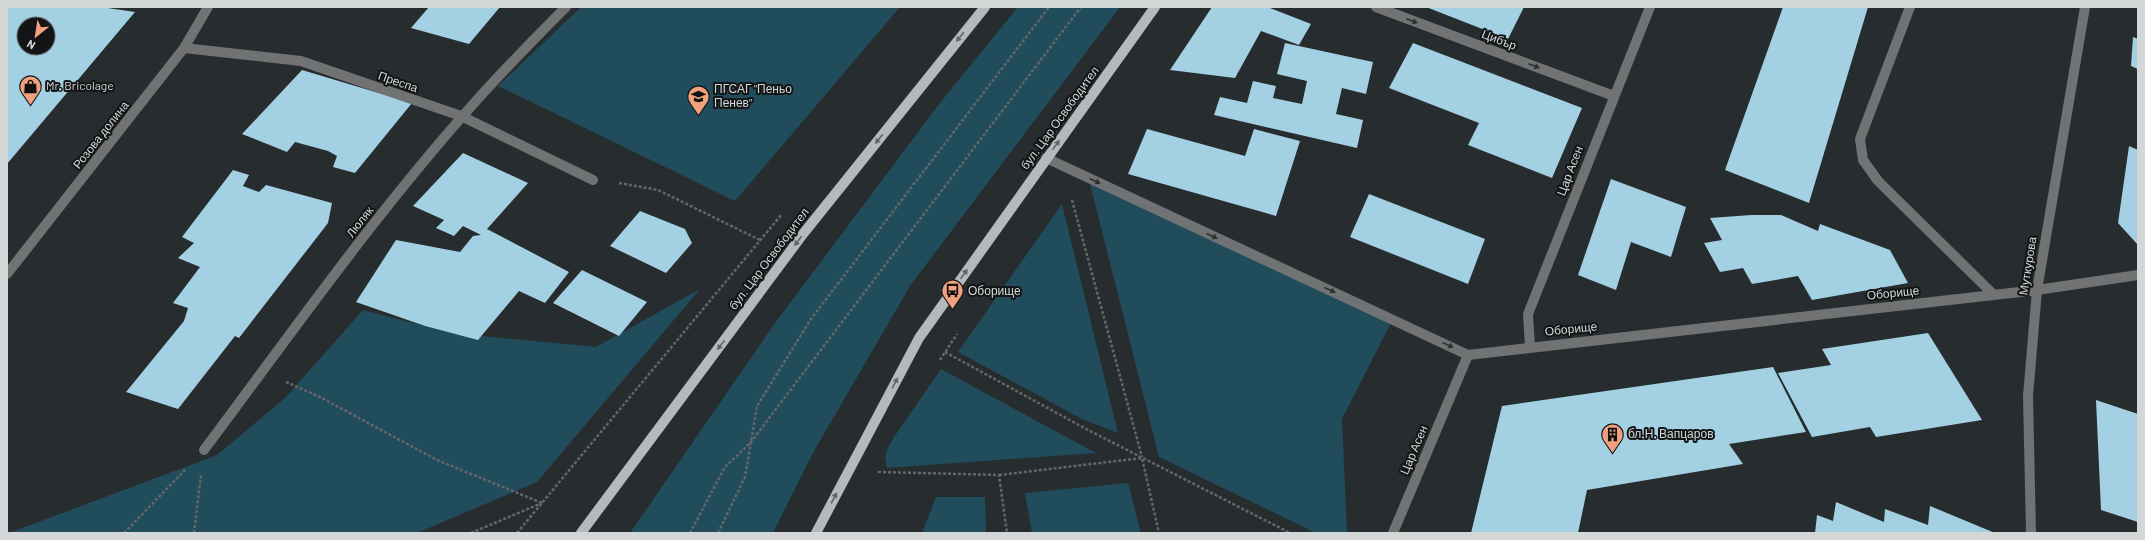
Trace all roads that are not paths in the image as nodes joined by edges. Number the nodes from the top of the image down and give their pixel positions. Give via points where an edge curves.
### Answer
1 (208, 7) edge
2 (561, 7) edge
3 (566, 7) edge
4 (985, 7) edge
5 (1155, 7) edge
6 (1376, 7) edge
7 (1650, 7) edge
8 (1910, 7) edge
9 (2085, 7) edge
10 (551, 21) junction
11 (184, 48) junction
12 (1614, 96) junction
13 (461, 116) junction
14 (1046, 158) junction
15 (593, 180) road end
16 (7, 274) edge
17 (2138, 274) edge
18 (2037, 290) junction
19 (1994, 295) junction
20 (1530, 347) junction
21 (1468, 355) junction
22 (204, 450) road end
23 (581, 533) edge
24 (816, 533) edge
25 (1393, 533) edge
26 (2031, 533) edge

1 - 11 street, Розова долина
2 - 10 street, Люляк
3 - 10 street, Люляк
4 -> 23 main road, бул. Цар Освободител via 803,234
14 -> 5 main road, бул. Цар Освободител
6 -> 12 street, Цибър
7 - 12 street, Цар Асен
8 - 19 street via 1860,139 1863,160 1878,182
9 - 18 street, Муткурова
10 - 13 street, Люляк
11 - 13 street, Преспа via 301,61
11 - 16 street, Розова долина
12 - 20 street, Цар Асен via 1528,314
13 - 15 street, Преспа
13 - 22 street, Люляк via 372,228
14 -> 21 street
24 -> 14 main road, бул. Цар Освободител via 919,338
17 - 18 street, Оборище
18 - 19 street, Оборище
18 - 26 street, Муткурова via 2028,396
19 - 20 street, Оборище
20 - 21 street, Оборище
21 - 25 street, Цар Асен

